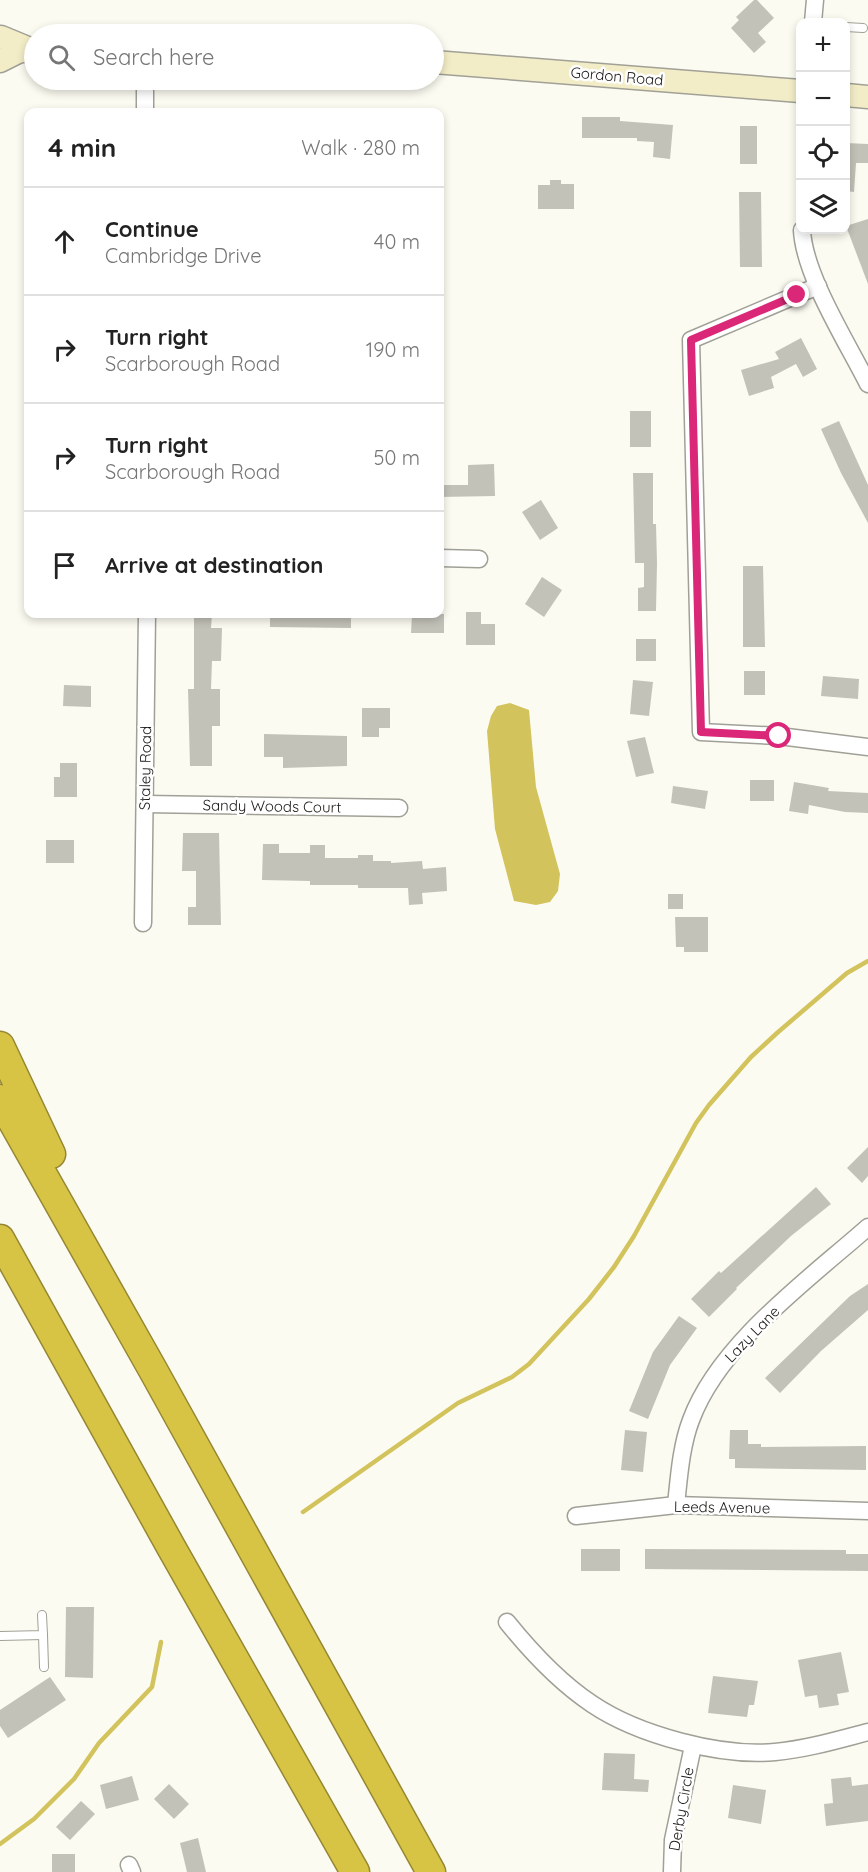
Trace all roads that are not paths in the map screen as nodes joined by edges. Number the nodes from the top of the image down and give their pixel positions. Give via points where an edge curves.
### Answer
1 (815, 0) edge
2 (813, 18) edge
3 (850, 27) edge
4 (862, 28) dead end
5 (1, 36) edge
6 (24, 46) edge
7 (24, 51) edge
8 (0, 60) edge
9 (444, 63) edge
10 (145, 90) edge
11 (796, 91) edge
12 (850, 95) edge
13 (868, 97) edge
14 (145, 108) edge
15 (802, 234) edge
16 (818, 286) junction
17 (868, 384) edge
18 (444, 558) edge
19 (479, 559) dead end
20 (147, 618) edge
21 (868, 747) edge
22 (145, 804) junction
23 (399, 808) dead end
24 (143, 923) dead end
25 (0, 1046) edge
26 (0, 1099) edge
27 (868, 1227) edge
28 (0, 1239) edge
29 (153, 1370) junction
30 (676, 1505) junction
31 (868, 1511) edge
32 (576, 1516) dead end
33 (42, 1615) dead end
34 (507, 1623) dead end
35 (43, 1635) junction
36 (0, 1636) edge
37 (44, 1667) dead end
38 (868, 1732) edge
39 (693, 1746) junction
40 (356, 1872) edge
41 (431, 1872) edge
42 (672, 1872) edge

1 - 2 street
3 - 4 lane
5 - 6 street
5 - 8 street via 4,48
7 - 8 street
9 - 11 street, Gordon Road
10 - 14 street
12 - 13 street
15 - 16 street
16 - 17 street
16 - 21 street via 691,340 701,732
18 - 19 street
20 - 22 street, Staley Road
22 - 23 street, Sandy Woods Court
22 - 24 street, Staley Road
25 - 29 highway
26 - 29 highway
27 - 30 street, Lazy Lane via 736,1346 708,1384 690,1421
28 - 40 highway
29 - 41 highway
30 - 31 street, Leeds Avenue
30 - 32 street, Leeds Avenue
33 - 35 lane
34 - 39 street via 532,1654 593,1705 636,1727
35 - 36 lane
35 - 37 lane
38 - 39 street via 810,1748 772,1752
39 - 42 street, Derby Circle via 673,1840

